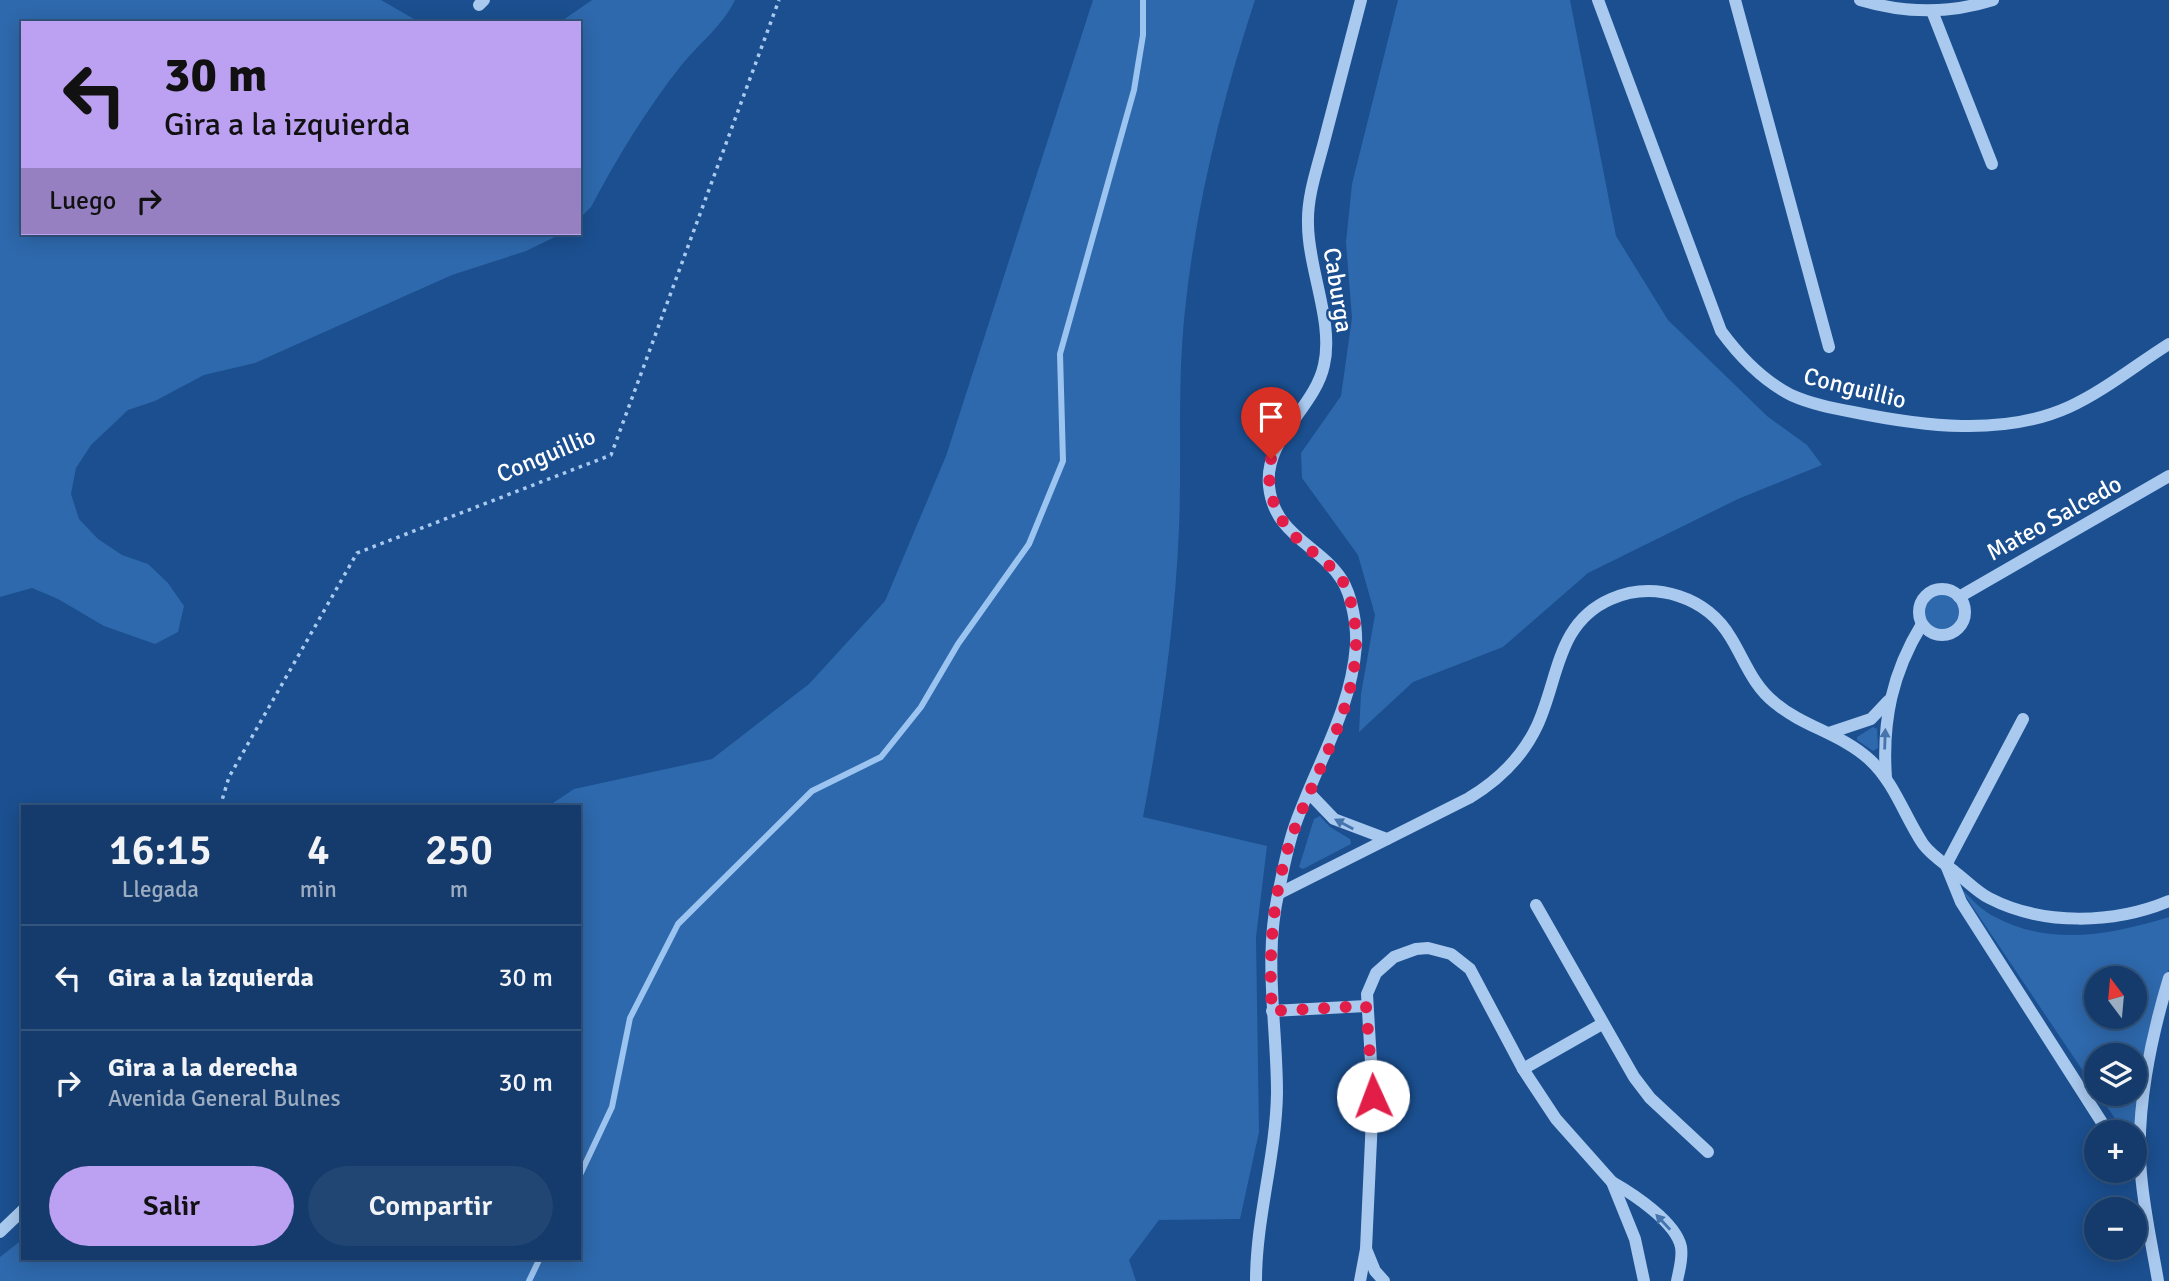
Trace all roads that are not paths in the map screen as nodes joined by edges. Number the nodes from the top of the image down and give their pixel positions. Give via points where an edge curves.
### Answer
1 (1360, 0) edge
2 (1598, 0) edge
3 (1735, 0) edge
4 (1860, 0) edge
5 (1993, 0) edge
6 (1885, 3) edge
7 (1932, 10) junction
8 (1992, 164) dead end
9 (2169, 344) edge
10 (1829, 346) dead end
11 (2169, 477) edge
12 (1959, 597) junction
13 (1922, 624) junction
14 (1889, 700) junction
15 (2023, 719) dead end
16 (1829, 733) junction
17 (1886, 778) junction
18 (1310, 794) junction
19 (1387, 839) junction
20 (1946, 865) junction
21 (1278, 894) junction
22 (2169, 901) edge
23 (1536, 905) dead end
24 (2169, 978) edge
25 (1366, 1006) junction
26 (1272, 1011) junction
27 (1602, 1024) junction
28 (1523, 1069) junction
29 (2100, 1120) edge
30 (2143, 1120) edge
31 (1708, 1152) dead end
32 (1612, 1182) junction
33 (2140, 1183) edge
34 (21, 1212) edge
35 (0, 1232) edge
36 (1366, 1249) junction
37 (1256, 1281) edge
38 (1360, 1281) edge
39 (1384, 1281) edge
40 (1644, 1281) edge
41 (1677, 1281) edge
42 (2158, 1281) edge

1 - 18 street, Caburga via 1308,204 1309,247 1326,337 1325,362 1317,385 1275,450 1268,482 1274,507 1296,539 1341,579 1355,624 1347,702
2 - 9 street, Conguillio via 1721,331 1745,361 1774,385 1811,403 1900,422 1939,426 2005,422 2069,407
3 - 10 street
4 - 6 street
5 - 7 street
6 - 7 street
7 - 8 street
11 - 12 street, Mateo Salcedo
12 - 13 street via 1941,589 1928,594 1920,606
12 - 13 street via 1965,610 1957,629 1937,634
13 - 14 street via 1902,659
14 - 16 street via 1871,719
17 -> 14 street
15 - 20 street
16 - 17 street via 1870,759
16 - 19 street via 1795,718 1766,696 1725,628 1706,609 1662,592 1628,593 1597,606 1575,626 1560,652 1538,724 1510,766 1469,798
17 - 20 street via 1925,847
19 -> 18 street via 1334,819
18 - 21 street, Caburga via 1294,829
19 - 21 street
20 - 22 street via 1987,897 2035,914 2111,917
20 - 29 street via 1961,902
21 - 26 street, Caburga via 1269,966
23 - 27 street
24 - 30 street via 2155,1023
25 - 26 street
25 - 28 street via 1377,973 1394,957 1416,948 1451,954 1470,969
25 - 36 street via 1373,1096
26 - 37 street, Caburga via 1277,1093
27 - 28 street
27 - 31 street via 1650,1098
28 - 32 street via 1556,1119
32 - 40 street via 1635,1239
41 -> 32 street via 1679,1241 1644,1202
33 - 42 street
34 - 35 street
36 - 38 street
36 - 39 street

